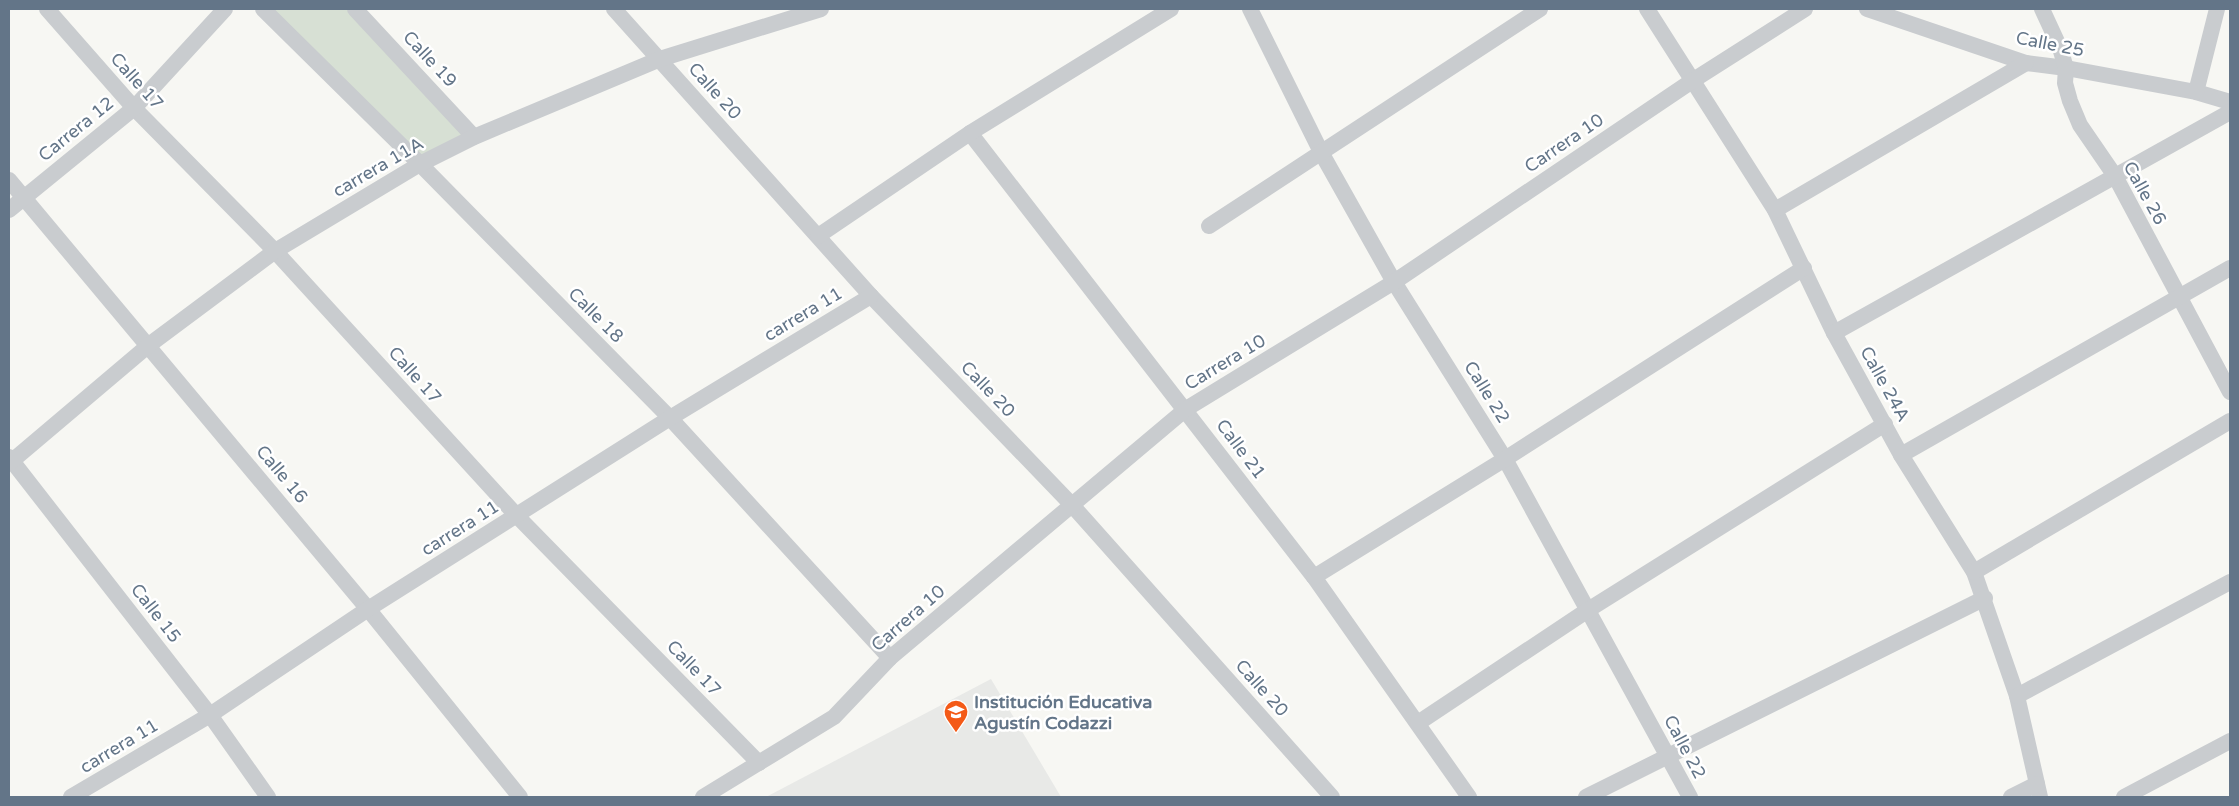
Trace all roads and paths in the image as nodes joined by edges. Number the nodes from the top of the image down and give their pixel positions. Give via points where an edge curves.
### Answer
1 (47, 9) edge
2 (225, 9) edge
3 (263, 9) edge
4 (355, 9) edge
5 (614, 9) edge
6 (821, 9) edge
7 (1171, 9) edge
8 (1250, 9) edge
9 (1540, 9) edge
10 (1647, 9) edge
11 (1805, 9) edge
12 (1867, 9) edge
13 (2042, 9) edge
14 (2217, 9) edge
15 (1788, 14) edge
16 (660, 59) junction
17 (2026, 63) junction
18 (2066, 68) junction
19 (1692, 81) junction
20 (2196, 92) junction
21 (2230, 102) edge
22 (134, 108) junction
23 (2230, 112) edge
24 (970, 133) junction
25 (474, 137) junction
26 (1322, 154) junction
27 (420, 164) junction
28 (2115, 176) junction
29 (9, 180) edge
30 (23, 198) junction
31 (9, 210) edge
32 (1775, 210) junction
33 (1209, 226) dead end
34 (818, 236) junction
35 (275, 251) junction
36 (1804, 268) junction
37 (2230, 268) edge
38 (1394, 282) junction
39 (871, 296) junction
40 (2178, 296) junction
41 (1834, 333) junction
42 (148, 345) junction
43 (2230, 392) edge
44 (1186, 410) junction
45 (670, 418) junction
46 (2230, 422) edge
47 (1885, 424) junction
48 (1900, 455) junction
49 (10, 459) edge
50 (1505, 459) junction
51 (1072, 504) junction
52 (517, 516) junction
53 (1974, 572) junction
54 (1314, 577) junction
55 (2230, 582) edge
56 (1985, 598) junction
57 (368, 609) junction
58 (1588, 610) junction
59 (890, 658) junction
60 (2017, 696) junction
61 (210, 715) junction
62 (1418, 723) junction
63 (2230, 741) edge
64 (1668, 756) junction
65 (759, 763) junction
66 (2038, 791) edge
67 (71, 797) edge
68 (268, 797) edge
69 (520, 797) edge
70 (704, 797) edge
71 (1332, 797) edge
72 (1469, 797) edge
73 (1586, 797) edge
74 (1690, 797) edge
75 (2011, 797) edge
76 (2124, 797) edge

1 - 22 street, Calle 17
2 - 22 street, Carrera 12
3 - 27 street, Calle 18
4 - 25 street, Calle 19
5 - 16 street, Calle 20
6 - 16 street, carrera 11A
7 - 24 street
8 - 26 street, Calle 22
9 - 26 street
10 - 19 street, Calle 24A
11 - 15 street, Carrera 10
12 - 17 street, Calle 25
13 - 18 street, Calle 26
14 - 20 street
15 - 19 street, Carrera 10
16 - 25 street, carrera 11A
16 - 34 street, Calle 20
17 - 18 street, Calle 25
17 - 32 street
18 - 20 street, Calle 25
18 - 28 street, Calle 26 via 2068,92 2080,125
19 - 32 street, Calle 24A
19 - 38 street, Carrera 10
20 - 21 street, Calle 25
22 - 30 street, Carrera 12
22 - 35 street, Calle 17
23 - 28 street
24 - 34 street
24 - 44 street, Calle 21
25 - 27 street, carrera 11A
26 - 33 street
26 - 38 street, Calle 22
27 - 35 street, carrera 11A
27 - 45 street, Calle 18
28 - 40 street, Calle 26
28 - 41 street
29 - 30 street, Calle 16
30 - 31 street, Carrera 12
30 - 42 street, Calle 16
32 - 36 street, Calle 24A
34 - 39 street, Calle 20
35 - 42 street, carrera 11A
35 - 52 street, Calle 17
36 - 41 street, Calle 24A
36 - 50 street
37 - 40 street
38 - 44 street, Carrera 10
38 - 50 street, Calle 22
39 - 45 street, carrera 11
39 - 51 street, Calle 20
40 - 43 street, Calle 26
40 - 48 street
41 - 47 street, Calle 24A
42 - 49 street, carrera 11A
42 - 57 street, Calle 16
44 - 51 street, Carrera 10
44 - 54 street, Calle 21
45 - 52 street, carrera 11
45 - 59 street, Calle 18
46 - 53 street
47 - 48 street, Calle 24A
47 - 58 street
48 - 53 street, Calle 24A
49 - 61 street, Calle 15
50 - 54 street
50 - 58 street, Calle 22
51 - 59 street, Carrera 10
51 - 71 street, Calle 20
52 - 57 street, carrera 11
52 - 65 street, Calle 17
53 - 56 street, Calle 24A
54 - 62 street, Calle 21
55 - 60 street
56 - 60 street, Calle 24A
56 - 64 street
57 - 61 street, carrera 11
57 - 69 street, Calle 16
58 - 62 street
58 - 64 street, Calle 22
59 - 65 street, Carrera 10 via 834,717
60 - 66 street, Calle 24A
61 - 67 street, carrera 11
61 - 68 street, Calle 15
62 - 72 street, Calle 21
63 - 76 street
64 - 73 street
64 - 74 street, Calle 22
65 - 70 street, Carrera 10
66 - 75 street

